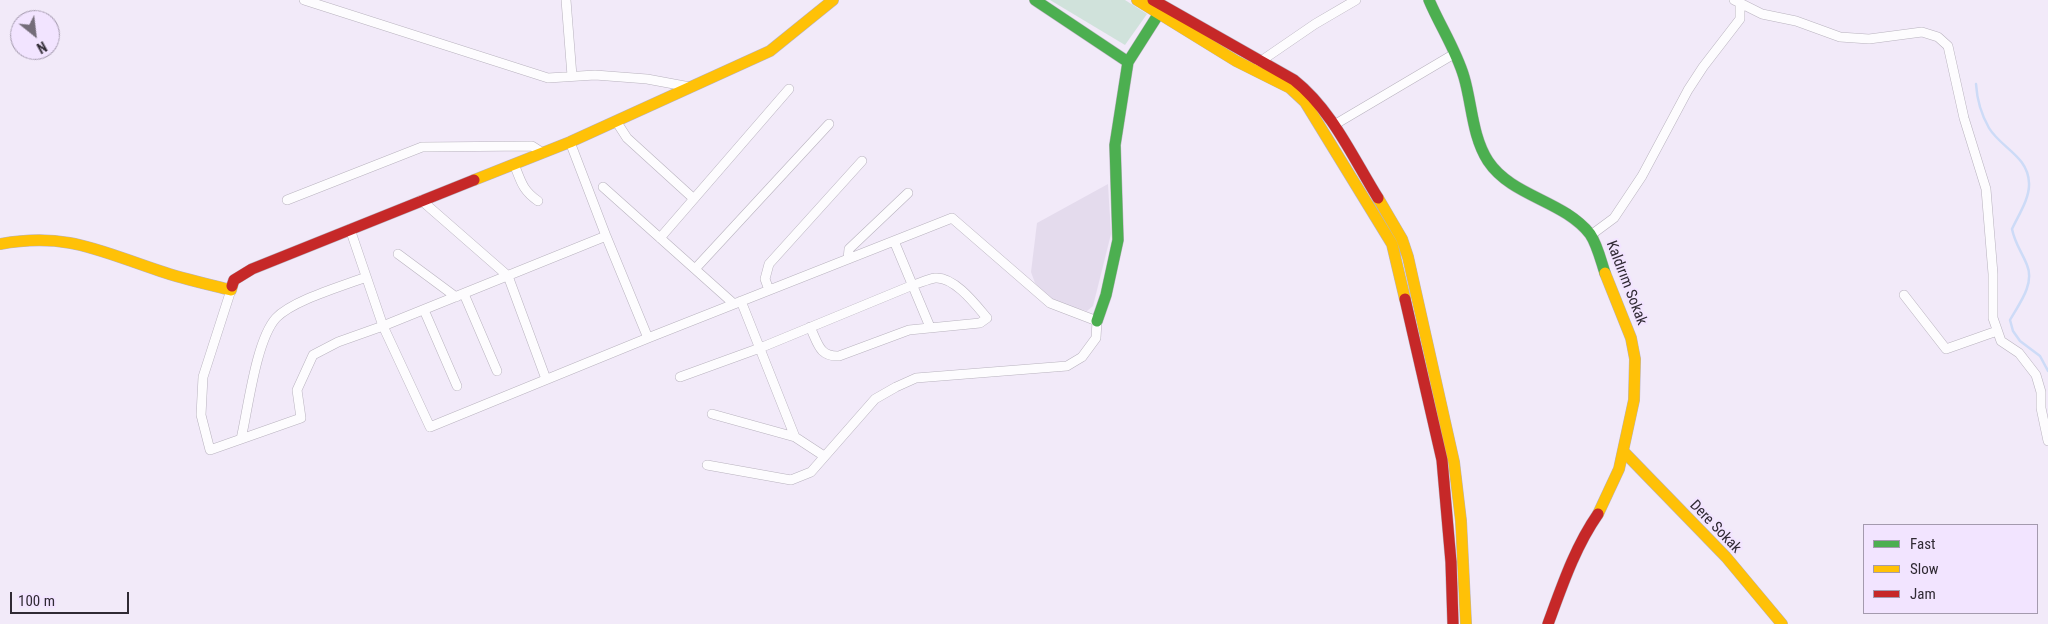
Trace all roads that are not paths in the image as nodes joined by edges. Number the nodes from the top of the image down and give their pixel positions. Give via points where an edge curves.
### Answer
1 (304, 0) edge
2 (566, 0) edge
3 (832, 0) edge
4 (1035, 0) edge
5 (1136, 0) edge
6 (1153, 0) edge
7 (1356, 0) edge
8 (1429, 0) edge
9 (1737, 2) edge
10 (1162, 7) edge
11 (1454, 54) junction
12 (1128, 62) junction
13 (1258, 66) junction
14 (572, 76) junction
15 (690, 88) junction
16 (789, 89) dead end
17 (616, 121) junction
18 (829, 124) dead end
19 (1334, 125) junction
20 (570, 142) junction
21 (543, 152) junction
22 (862, 161) dead end
23 (514, 164) junction
24 (602, 187) dead end
25 (908, 193) dead end
26 (694, 199) junction
27 (287, 200) dead end
28 (421, 200) junction
29 (538, 201) dead end
30 (350, 229) junction
31 (1591, 235) junction
32 (606, 236) junction
33 (660, 238) junction
34 (894, 241) junction
35 (0, 244) edge
36 (398, 254) dead end
37 (848, 259) junction
38 (695, 269) junction
39 (508, 276) junction
40 (366, 277) junction
41 (912, 285) junction
42 (231, 290) junction
43 (769, 290) junction
44 (460, 295) junction
45 (1904, 296) dead end
46 (738, 302) junction
47 (424, 310) junction
48 (1097, 321) junction
49 (384, 326) junction
50 (810, 327) junction
51 (930, 327) junction
52 (1996, 332) junction
53 (648, 338) junction
54 (760, 348) junction
55 (497, 371) dead end
56 (680, 377) dead end
57 (546, 380) junction
58 (457, 386) dead end
59 (712, 414) dead end
60 (795, 437) junction
61 (241, 439) junction
62 (2048, 440) edge
63 (1624, 452) junction
64 (824, 456) junction
65 (707, 465) dead end
66 (1452, 624) edge
67 (1466, 624) edge
68 (1548, 624) edge
69 (1782, 624) edge

1 - 14 street via 548,78
2 - 14 street
3 - 15 street via 770,51
4 - 12 street
5 - 10 street
6 - 10 street
7 - 13 street via 1315,24
8 - 11 street, Kaldırım Sokak
9 - 31 street via 1740,19 1688,90 1624,204 1607,225
9 - 52 street via 1767,16 1796,21 1840,38 1869,39 1922,32 1938,37 1948,46 1964,118 1986,190
10 - 12 street
10 - 13 street
11 - 19 street
11 - 31 street, Kaldırım Sokak via 1461,67 1474,127 1495,170 1511,184 1579,221
12 - 48 street via 1116,145 1118,240
13 - 19 street via 1308,91
13 - 66 street via 1305,102 1392,244 1442,460
14 - 15 street via 647,79
15 - 17 street
16 - 26 street
17 - 20 street
17 - 26 street via 627,138
18 - 38 street
19 - 67 street via 1402,239 1408,257 1454,462 1461,522
20 - 21 street
20 - 32 street
21 - 23 street
21 - 27 street via 532,146 422,147
22 - 43 street via 769,264 765,279
23 - 28 street
23 - 29 street via 523,188
24 - 33 street
25 - 37 street via 849,249
26 - 33 street
28 - 30 street
28 - 39 street
30 - 40 street
30 - 42 street via 252,269 234,280
31 - 63 street, Kaldırım Sokak via 1634,347 1634,400
32 - 39 street
32 - 53 street
33 - 38 street
34 - 37 street
34 - 41 street
34 - 48 street via 952,218 1050,303
35 - 42 street via 42,239 71,241 155,270
36 - 44 street
37 - 43 street
38 - 46 street
39 - 44 street
39 - 57 street
40 - 49 street
40 - 61 street via 310,298 277,317 261,351
41 - 50 street
41 - 51 street
41 - 51 street via 936,278 945,279 961,289 987,318 980,323
42 - 61 street via 204,377 201,415 210,450
43 - 46 street
44 - 47 street
44 - 55 street
45 - 52 street via 1946,349
46 - 53 street
46 - 54 street
47 - 49 street
47 - 58 street
48 - 64 street via 1096,338 1082,357 1067,366 916,378 896,387 876,399
49 - 57 street via 430,427
49 - 61 street via 338,342 313,355 297,390 301,418
50 - 51 street via 821,350 830,356 840,356 909,330
50 - 54 street
52 - 62 street via 2001,341 2019,352 2036,375
53 - 57 street
54 - 56 street
54 - 60 street
59 - 60 street
60 - 64 street
63 - 68 street, Kaldırım Sokak via 1611,490 1575,553
63 - 69 street, Dere Sokak via 1715,547
64 - 65 street via 811,472 791,480

